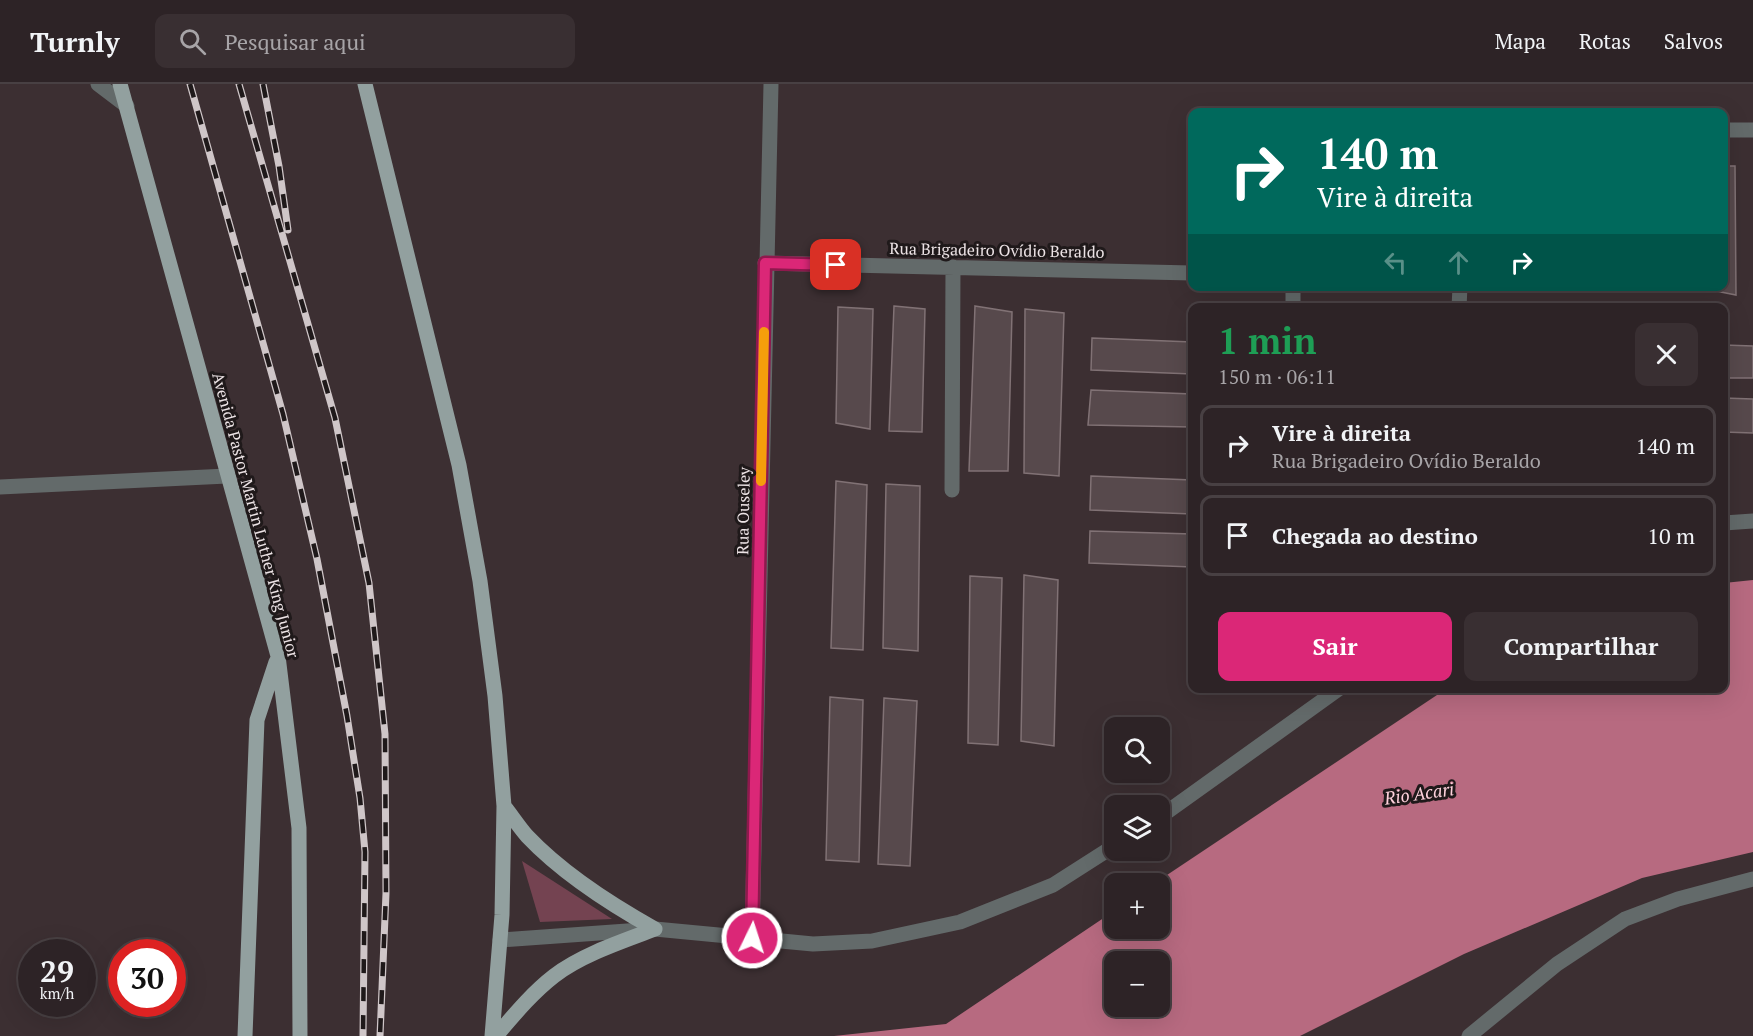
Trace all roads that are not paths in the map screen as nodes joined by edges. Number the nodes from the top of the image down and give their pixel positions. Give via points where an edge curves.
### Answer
1 (98, 84) edge
2 (120, 84) edge
3 (365, 84) edge
4 (771, 84) edge
5 (127, 106) junction
6 (1728, 130) edge
7 (1753, 130) edge
8 (765, 263) junction
9 (953, 267) junction
10 (1188, 273) edge
11 (227, 476) junction
12 (0, 487) edge
13 (952, 490) dead end
14 (1753, 521) edge
15 (1728, 523) edge
16 (278, 656) junction
17 (1333, 693) edge
18 (504, 806) junction
19 (1170, 810) edge
20 (1104, 852) edge
21 (1753, 879) edge
22 (655, 929) junction
23 (752, 938) junction
24 (500, 940) junction
25 (245, 1036) edge
26 (300, 1036) edge
27 (494, 1036) edge
28 (1469, 1036) edge

1 - 5 street
2 - 5 main road, Avenida Pastor Martin Luther King Junior
3 - 18 main road via 459,465 480,581
4 - 8 street, Rua Ouseley
5 - 11 main road, Avenida Pastor Martin Luther King Junior
6 - 7 street
8 - 9 street, Rua Brigadeiro Ovídio Beraldo
8 - 23 street, Rua Ouseley
9 - 10 street, Rua Brigadeiro Ovídio Beraldo
9 - 13 street
11 - 12 street
11 - 16 main road, Avenida Pastor Martin Luther King Junior
14 - 15 street
16 - 25 main road via 257,720
16 - 26 main road, Avenida Pastor Martin Luther King Junior via 299,828
17 - 19 street
18 - 22 main road via 526,835 564,870
18 - 24 main road
20 - 23 street via 1053,885 960,922 872,941 813,944
21 - 28 street via 1678,899 1625,919 1557,964
22 - 23 street
22 - 24 street
22 - 27 main road via 576,962 555,975
24 - 27 main road

